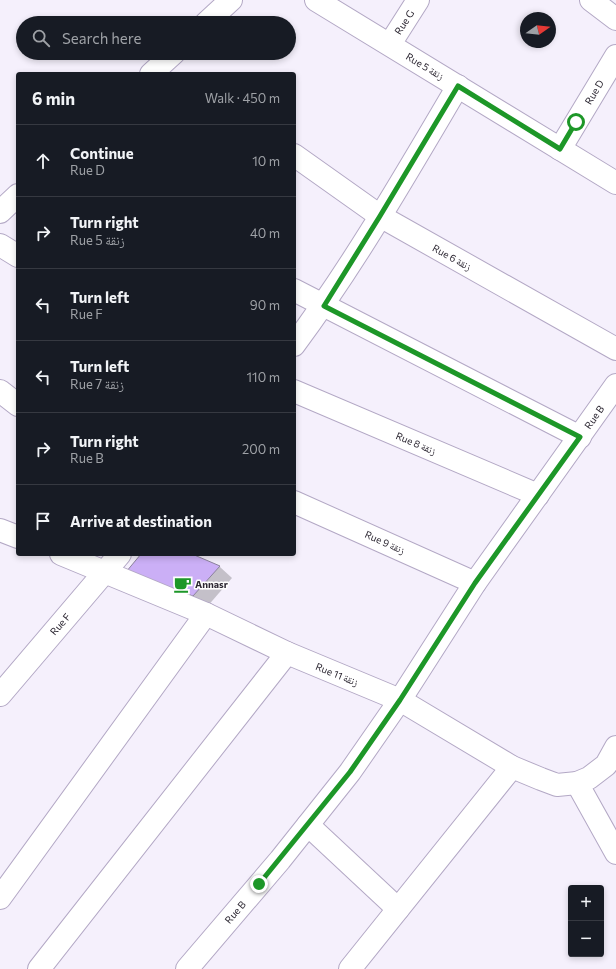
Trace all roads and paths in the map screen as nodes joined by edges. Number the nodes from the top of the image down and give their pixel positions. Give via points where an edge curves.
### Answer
1 (231, 0) edge
2 (316, 0) edge
3 (418, 0) edge
4 (591, 0) edge
5 (214, 16) edge
6 (616, 19) edge
7 (390, 44) junction
8 (616, 56) edge
9 (458, 86) junction
10 (560, 149) junction
11 (296, 156) edge
12 (616, 183) edge
13 (16, 197) edge
14 (0, 212) edge
15 (380, 216) junction
16 (0, 245) edge
17 (16, 255) edge
18 (296, 291) edge
19 (324, 306) junction
20 (296, 342) edge
21 (616, 349) edge
22 (616, 385) edge
23 (0, 391) edge
24 (296, 392) edge
25 (16, 403) edge
26 (580, 437) junction
27 (538, 495) junction
28 (296, 503) edge
29 (0, 530) edge
30 (16, 536) edge
31 (66, 556) edge
32 (118, 556) edge
33 (105, 572) junction
34 (475, 583) junction
35 (206, 614) junction
36 (287, 653) junction
37 (1, 691) edge
38 (400, 700) junction
39 (611, 756) edge
40 (512, 767) junction
41 (577, 783) junction
42 (308, 825) junction
43 (616, 853) edge
44 (0, 898) edge
45 (398, 909) junction
46 (39, 969) edge
47 (186, 969) edge
48 (350, 969) edge

1 - 5 street
2 - 7 street, Rue 5 زنقة
3 - 7 street, Rue G
4 - 6 street
7 - 9 street, Rue 5 زنقة
8 - 10 street, Rue D
9 - 10 street, Rue 5 زنقة
9 - 15 street
10 - 12 street, Rue 5 زنقة
11 - 15 street, Rue 6 زنقة
13 - 14 street
15 - 19 street
15 - 21 street, Rue 6 زنقة
16 - 17 street
18 - 19 street
19 - 20 street
19 - 26 street
22 - 26 street, Rue B
23 - 25 street
24 - 27 street, Rue 8 زنقة
26 - 27 street, Rue B
27 - 34 street, Rue B
28 - 34 street, Rue 9 زنقة
29 - 30 street
31 - 33 street, Rue 11 زنقة
32 - 33 street, Rue F
33 - 35 street, Rue 11 زنقة
33 - 37 street, Rue F
34 - 38 street, Rue B
35 - 36 street, Rue 11 زنقة
35 - 44 street
36 - 38 street, Rue 11 زنقة
36 - 46 street
38 - 40 street, Rue 11 زنقة
38 - 42 street, Rue B via 350,772
39 - 41 street, Rue 11 زنقة via 589,778
40 - 41 street, Rue 11 زنقة via 557,785
40 - 45 street
41 - 43 street
42 - 45 street
42 - 47 street, Rue B
45 - 48 street

